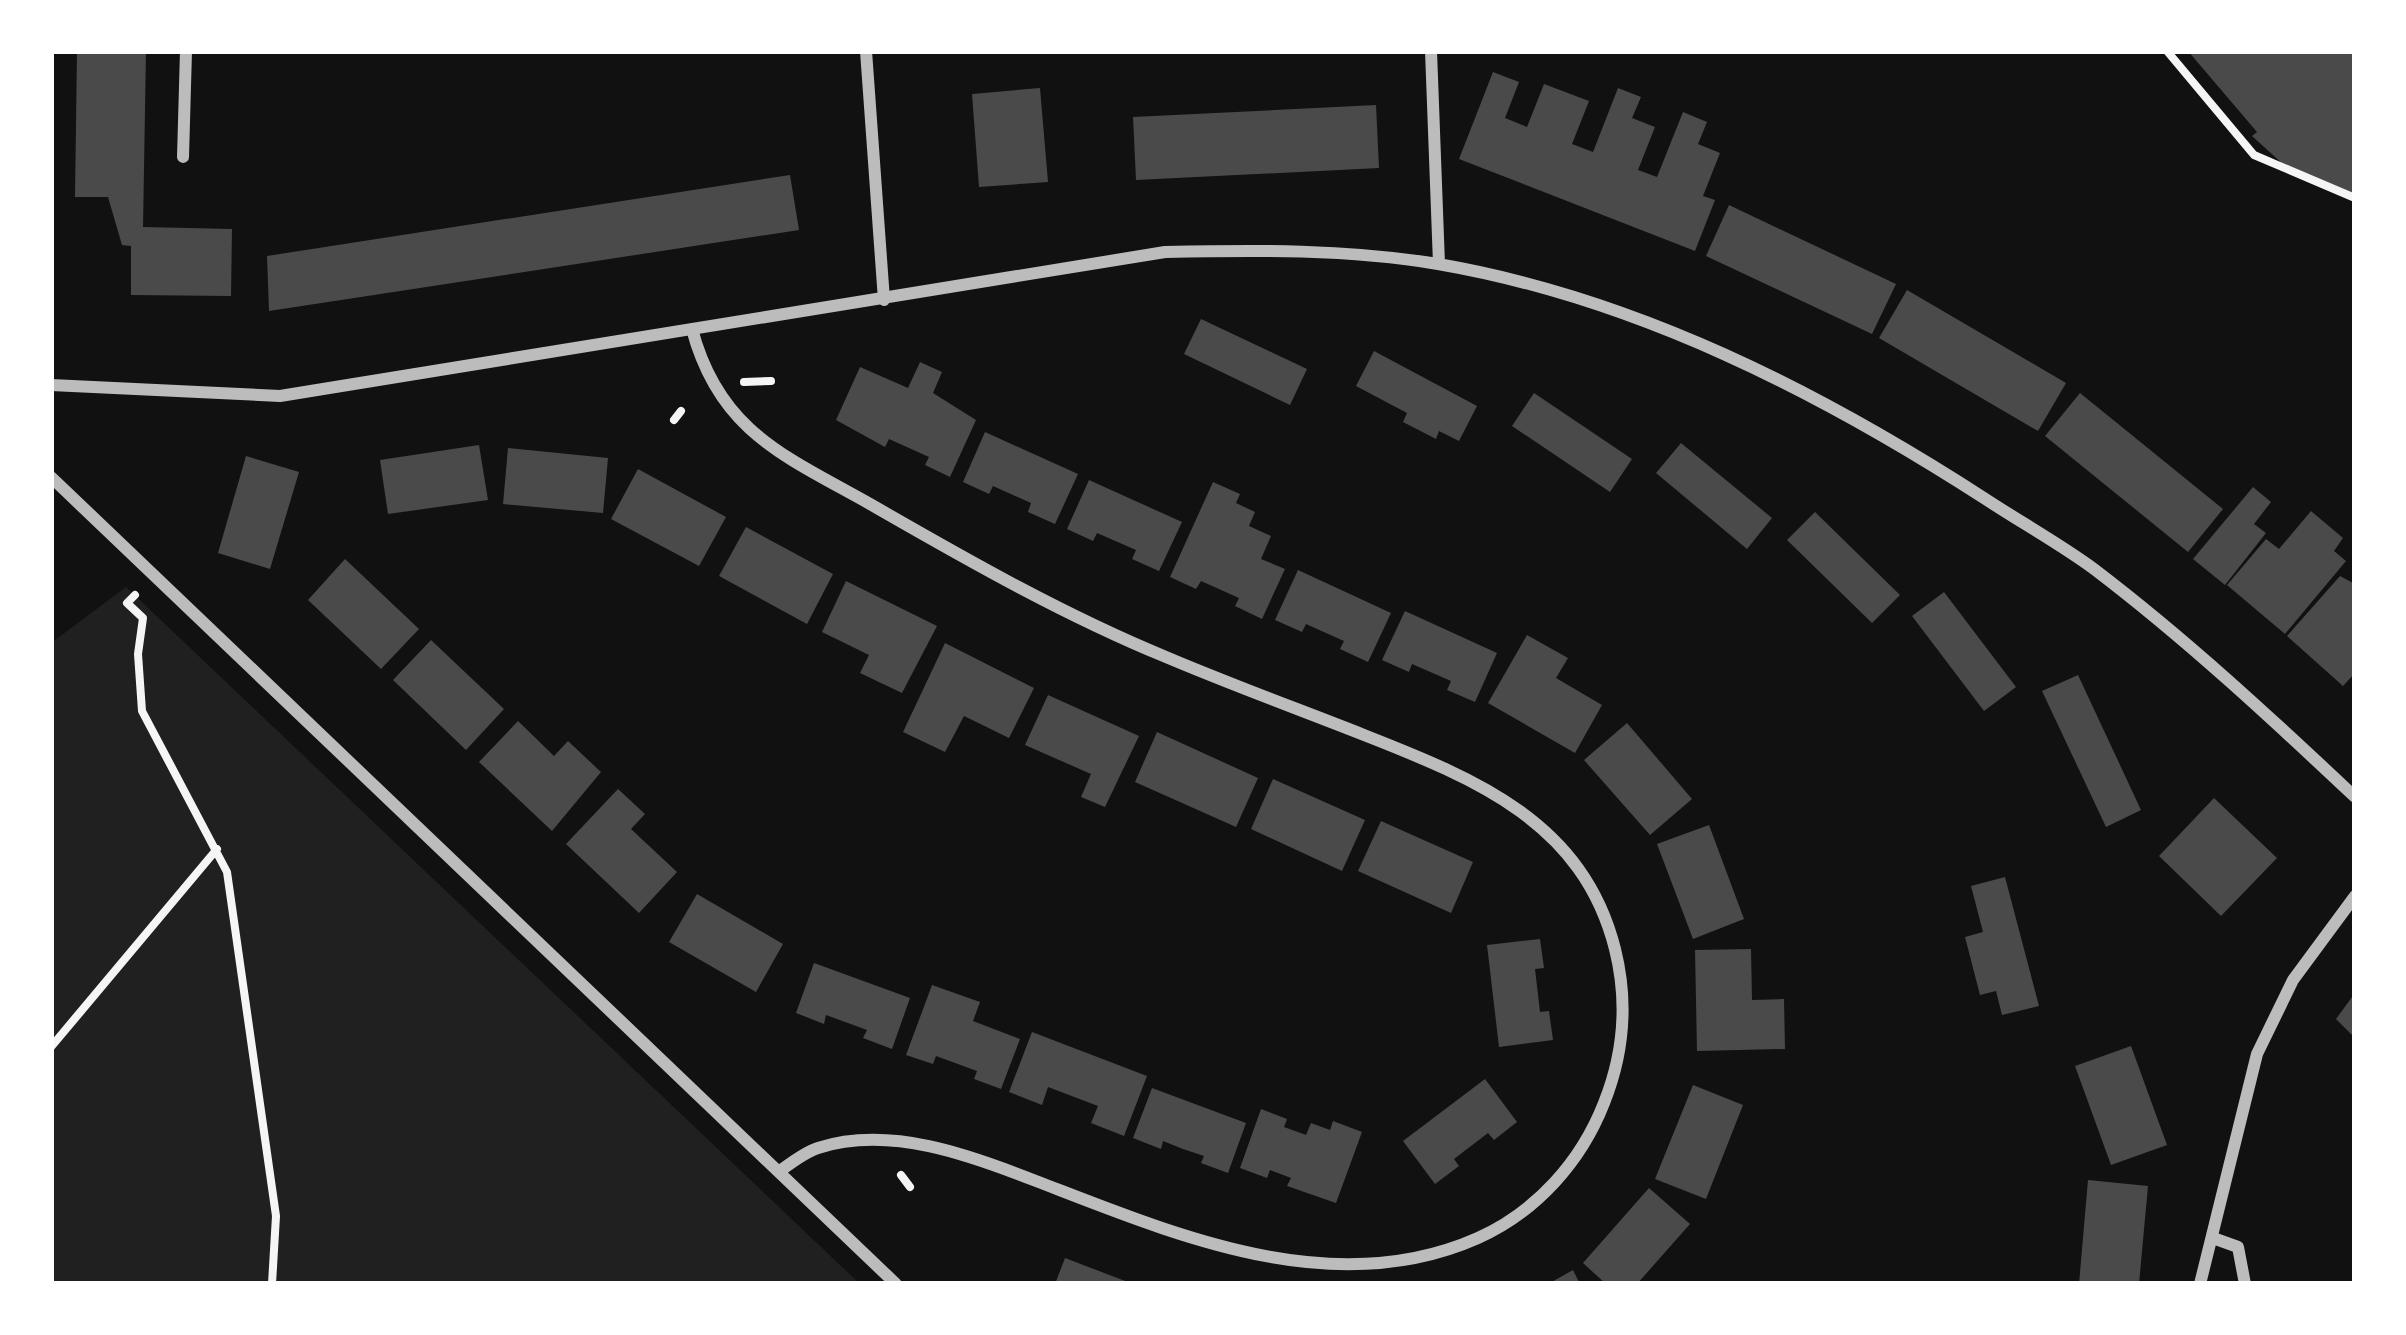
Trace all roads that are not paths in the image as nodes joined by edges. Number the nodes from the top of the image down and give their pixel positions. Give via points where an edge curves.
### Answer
1 (186, 51) edge
2 (866, 51) edge
3 (1431, 51) edge
4 (183, 158) dead end
5 (1438, 264) junction
6 (884, 300) junction
7 (692, 329) junction
8 (51, 385) edge
9 (51, 477) edge
10 (2355, 796) edge
11 (2355, 896) edge
12 (779, 1171) junction
13 (2213, 1238) junction
14 (896, 1284) edge
15 (2200, 1284) edge
16 (2245, 1284) edge

1 - 4 street
2 - 6 street
3 - 5 street
5 - 6 street via 1283,249 1165,252
5 - 10 street via 1578,300 1733,356 1897,441 2091,567
6 - 7 street
7 - 8 street via 280,396
7 - 12 street via 715,394 753,435 830,481 1069,613 1437,763 1523,808 1587,877 1622,977 1615,1075 1566,1170 1495,1230 1400,1263 1311,1264 1244,1250 1151,1225 938,1146 816,1148
9 - 12 street
11 - 13 street via 2293,980 2257,1054
12 - 14 street
13 - 15 street
13 - 16 street via 2238,1246

